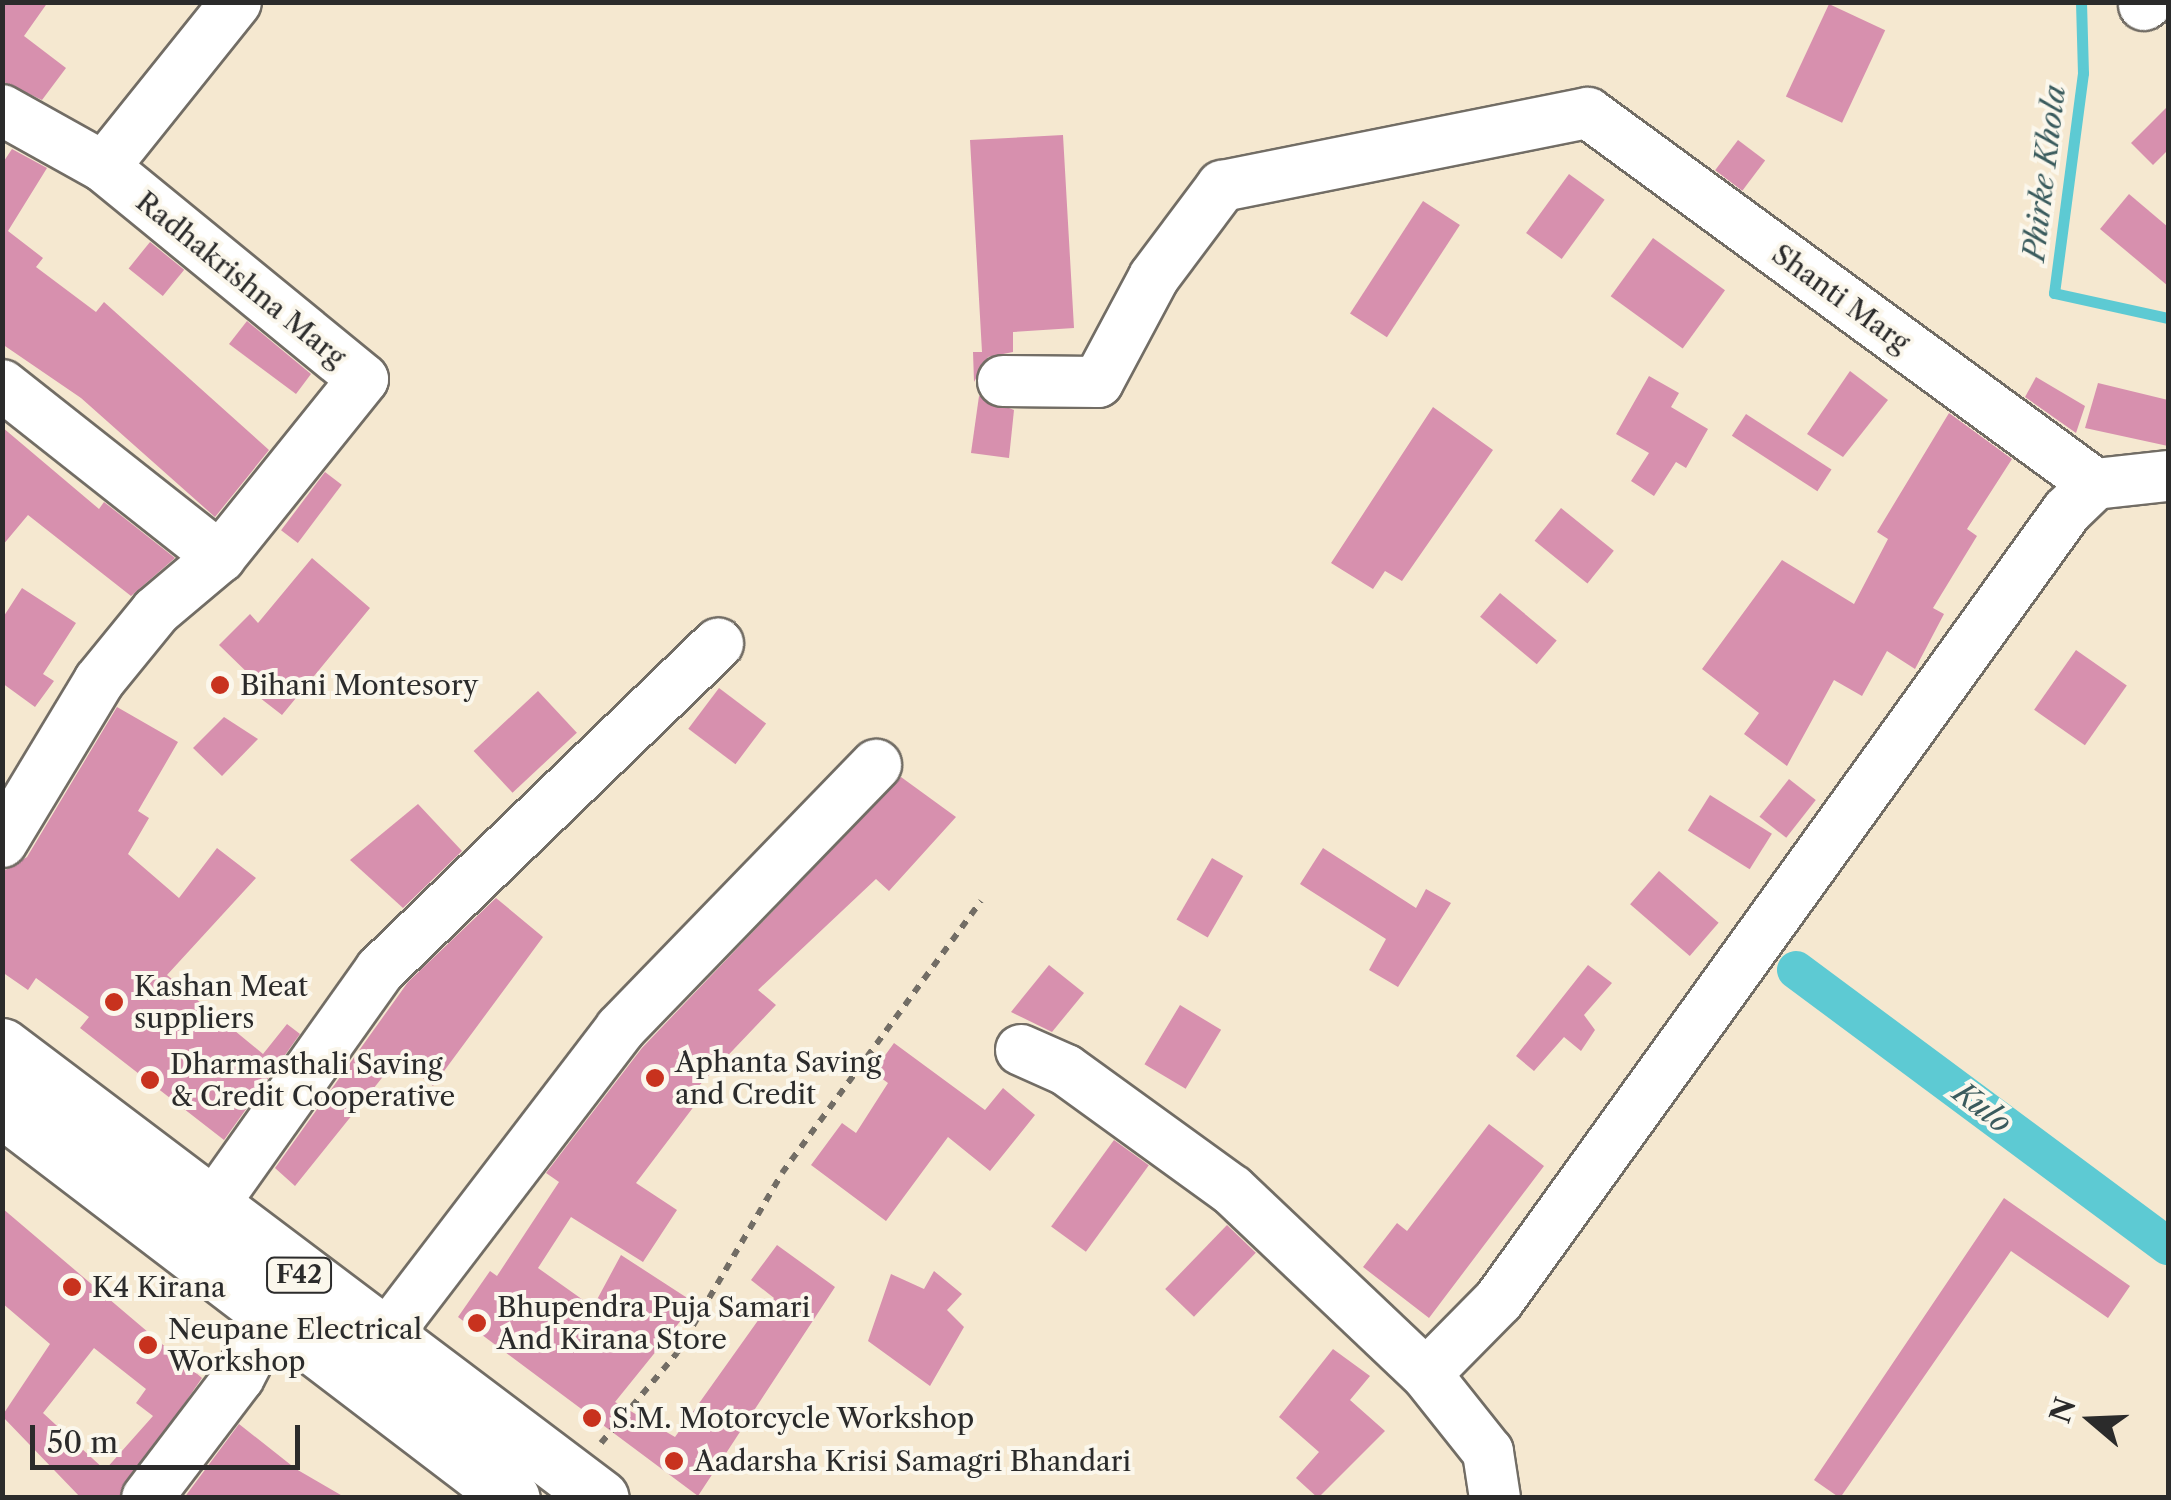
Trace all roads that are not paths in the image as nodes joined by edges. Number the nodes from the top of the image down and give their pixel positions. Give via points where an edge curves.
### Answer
1 (236, 2) edge
2 (2, 110) edge
3 (104, 167) junction
4 (1002, 381) dead end
5 (2, 385) edge
6 (2168, 476) edge
7 (2095, 484) junction
8 (220, 557) junction
9 (718, 644) dead end
10 (876, 764) dead end
11 (2, 842) edge
12 (2, 1046) edge
13 (1021, 1050) dead end
14 (2, 1109) edge
15 (213, 1204) junction
16 (282, 1291) junction
17 (384, 1338) junction
18 (1426, 1374) junction
19 (589, 1488) edge
20 (147, 1498) edge
21 (512, 1498) edge
22 (1494, 1498) edge

1 - 3 street
2 - 3 street
3 - 8 street, Radhakrishna Marg via 363,379
4 - 7 street, Shanti Marg via 1098,382 1154,277 1222,186 1588,113
5 - 8 street
6 - 7 street
7 - 18 street via 2034,553 1500,1300
8 - 11 street, Radhakrishna Marg via 156,610 99,681
9 - 15 street via 380,970
10 - 17 street via 620,1029
12 - 15 highway, F42
13 - 18 street via 1066,1070 1232,1190
14 - 16 highway, F42
15 - 16 highway, F42
16 - 17 highway, F42
16 - 20 street via 238,1377
16 - 21 highway, F42
17 - 19 highway, F42
18 - 22 street via 1488,1452

